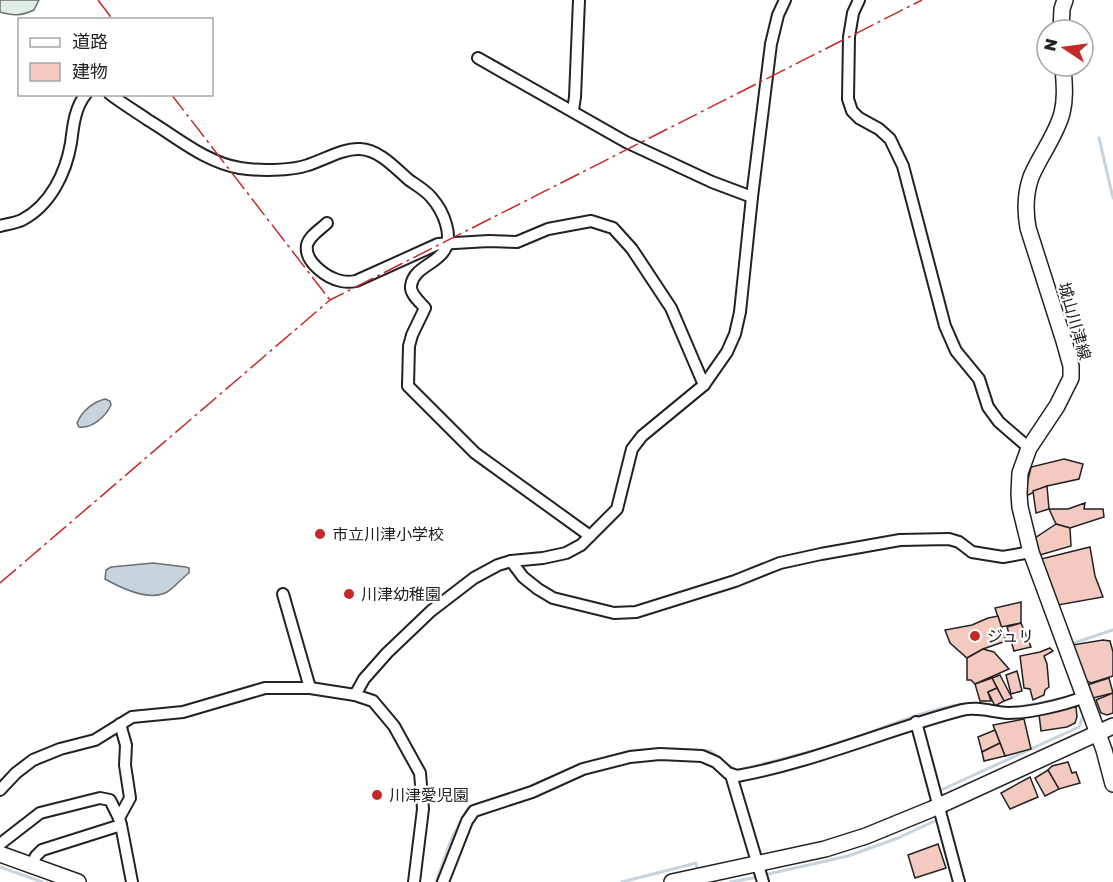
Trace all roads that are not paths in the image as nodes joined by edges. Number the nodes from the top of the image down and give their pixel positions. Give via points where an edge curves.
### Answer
1 (579, 0) edge
2 (785, 0) edge
3 (859, 0) edge
4 (1065, 0) edge
5 (1061, 18) edge
6 (478, 58) dead end
7 (1064, 78) edge
8 (85, 96) edge
9 (113, 96) edge
10 (573, 110) junction
11 (752, 197) junction
12 (327, 223) dead end
13 (0, 226) edge
14 (448, 244) junction
15 (704, 386) junction
16 (1029, 448) junction
17 (590, 536) junction
18 (1031, 552) junction
19 (511, 561) junction
20 (283, 594) dead end
21 (310, 688) junction
22 (355, 695) junction
23 (1080, 699) junction
24 (916, 722) junction
25 (120, 724) junction
26 (1113, 726) edge
27 (1097, 733) junction
28 (731, 775) junction
29 (1113, 784) edge
30 (0, 790) edge
31 (939, 805) junction
32 (120, 821) junction
33 (0, 844) edge
34 (0, 854) edge
35 (32, 864) junction
36 (761, 874) edge
37 (78, 882) edge
38 (132, 882) edge
39 (414, 882) edge
40 (443, 882) edge
41 (672, 882) edge
42 (959, 882) edge

1 - 10 street
2 - 11 street via 771,44
3 - 16 street via 849,37 848,99 852,111 886,135 903,166 945,326 956,351 979,379 988,407 999,422
4 - 5 main road
6 - 10 street
7 - 16 main road, 城山川津線 via 1062,116 1032,176 1025,211 1069,358 1071,378
8 - 13 street via 74,118 61,177 48,196 23,219
9 - 14 street via 174,139 214,160 242,168 306,166 357,149 368,150 429,195 442,212
10 - 11 street via 626,142
11 - 15 street via 735,334
12 - 14 street via 308,244 308,255 317,268 343,282 356,282 438,244
14 - 15 street via 517,242 548,229 591,220 613,228 632,249 671,308
14 - 17 street via 411,285 425,308 409,346 408,386 475,453
15 - 17 street via 642,435 632,450 617,509
16 - 18 main road, 城山川津線 via 1020,473 1019,494
17 - 19 street via 567,553
18 - 19 street via 1003,558 972,552 949,539 900,540 807,556 636,612 614,613 553,598 523,577
18 - 23 main road, 城山川津線
19 - 22 street via 474,579 431,610 387,653
20 - 21 street
21 - 22 street
21 - 25 street via 264,688 183,712 132,717
22 - 39 street via 372,701 394,726 420,773 423,808
23 - 24 street via 1011,713 965,709
23 - 27 main road, 城山川津線
24 - 28 street via 830,752
24 - 31 street
25 - 30 street via 95,740 33,760
25 - 32 street via 126,745 130,798
26 - 27 main road
27 - 29 main road, 城山川津線
27 - 31 main road
28 - 36 street
28 - 40 street via 710,758 660,754 583,769 532,792 474,811
31 - 36 main road via 888,828
31 - 42 street
32 - 33 street via 110,800 100,798 40,813
32 - 35 street via 42,850
32 - 38 street
34 - 35 main road
35 - 37 main road
36 - 41 main road

